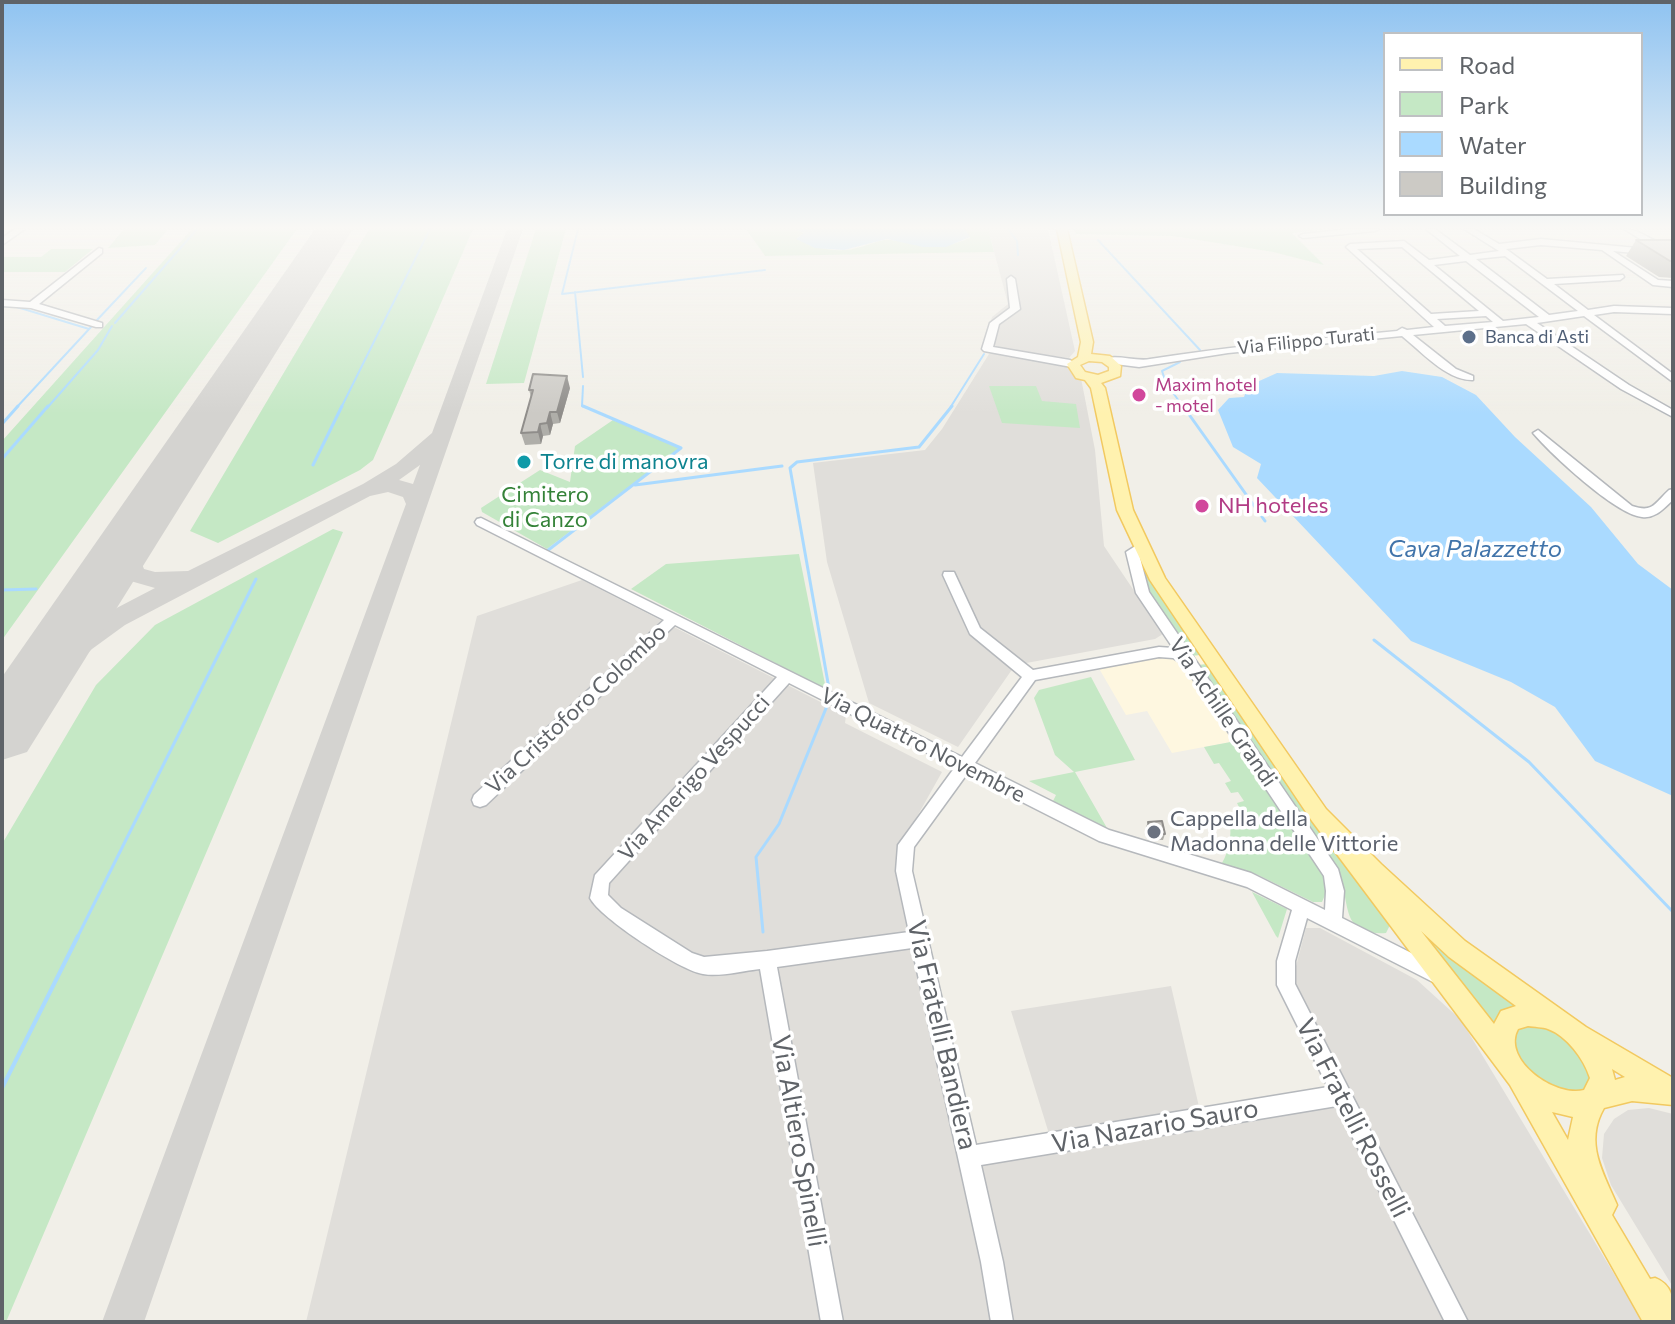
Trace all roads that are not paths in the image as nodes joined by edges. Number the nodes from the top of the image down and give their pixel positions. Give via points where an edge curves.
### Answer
1 (50, 291) edge
2 (1013, 291) edge
3 (1076, 291) edge
4 (1399, 291) edge
5 (1460, 291) edge
6 (1511, 291) edge
7 (1556, 291) edge
8 (2, 303) edge
9 (32, 305) junction
10 (1673, 311) edge
11 (1584, 312) junction
12 (1487, 313) junction
13 (1429, 317) junction
14 (1547, 318) junction
15 (1528, 321) junction
16 (1500, 323) junction
17 (99, 325) dead end
18 (1441, 328) junction
19 (1402, 331) junction
20 (1092, 362) junction
21 (1469, 378) dead end
22 (1673, 379) edge
23 (1096, 382) junction
24 (1673, 414) edge
25 (1538, 433) dead end
26 (1673, 493) edge
27 (481, 522) dead end
28 (1141, 548) junction
29 (949, 575) dead end
30 (673, 619) junction
31 (1173, 637) junction
32 (1159, 652) junction
33 (1210, 659) junction
34 (1189, 661) junction
35 (787, 676) junction
36 (1031, 676) junction
37 (964, 765) junction
38 (480, 800) dead end
39 (1319, 815) junction
40 (1302, 906) junction
41 (1333, 922) junction
42 (1431, 926) junction
43 (1404, 929) junction
44 (920, 939) junction
45 (1374, 942) junction
46 (767, 960) junction
47 (1445, 979) junction
48 (1565, 1026) junction
49 (1510, 1065) junction
50 (1673, 1093) edge
51 (1341, 1095) junction
52 (1597, 1097) junction
53 (969, 1157) junction
54 (1673, 1320) edge
55 (832, 1322) edge
56 (1002, 1322) edge
57 (1457, 1322) edge
58 (1659, 1322) edge

1 - 9 street
2 - 20 street via 1015,309 995,323 986,348
3 - 20 main road
4 - 13 street
5 - 12 street
6 - 14 street
7 - 11 street
8 - 9 street
9 - 17 street
10 - 11 street, Via Filippo Turati
11 - 14 street, Via Filippo Turati
11 - 22 street
12 - 13 street
12 - 16 street
13 - 18 street
14 - 15 street, Via Filippo Turati
15 - 16 street, Via Filippo Turati
15 - 24 street
16 - 18 street, Via Filippo Turati
18 - 19 street, Via Filippo Turati
19 - 20 street, Via Filippo Turati via 1131,364
19 - 21 street via 1452,371
20 - 23 main road via 1079,373
20 - 23 main road via 1110,377
23 - 28 main road, Via Achille Grandi via 1125,510
25 - 26 street via 1628,509 1653,512
27 - 30 street, Via Quattro Novembre
28 - 31 street, Via Achille Grandi via 1132,552 1139,584
28 - 33 main road, Via Achille Grandi
29 - 36 street via 975,631
30 - 35 street, Via Quattro Novembre
30 - 38 street, Via Cristoforo Colombo
31 - 32 street
31 - 34 street, Via Achille Grandi
32 - 34 street
32 - 36 street
33 - 34 street
33 - 39 main road, Via Achille Grandi
34 - 41 street, Via Achille Grandi via 1332,874
35 - 37 street, Via Quattro Novembre
35 - 46 street, Via Amerigo Vespucci via 601,880 599,892 603,903 687,960 704,966
36 - 37 street, Via Fratelli Bandiera
37 - 40 street, Via Quattro Novembre via 1105,836 1239,876
37 - 44 street, Via Fratelli Bandiera via 904,854
39 - 42 main road, Via Achille Grandi
39 - 43 main road, Via Achille Grandi
40 - 41 street, Via Quattro Novembre
40 - 51 street, Via Fratelli Rosselli via 1286,961 1286,985
41 - 45 street, Via Quattro Novembre
42 - 43 street via 1413,923
42 - 48 main road, Via Achille Grandi
43 - 45 street via 1393,941
43 - 47 main road, Via Achille Grandi
44 - 46 street
44 - 53 street, Via Fratelli Bandiera
45 - 47 street, Via Quattro Novembre
46 - 55 street, Via Altiero Spinelli
47 - 49 main road, Via Achille Grandi
48 - 49 main road via 1539,1015 1512,1018 1502,1040
48 - 50 main road
48 - 52 main road, Via Achille Grandi via 1588,1045 1599,1064 1603,1082
49 - 52 main road, Via Achille Grandi via 1532,1089 1555,1102 1578,1106
49 - 58 main road
50 - 52 main road via 1632,1088
51 - 53 street, Via Nazario Sauro
51 - 57 street, Via Fratelli Rosselli
52 - 54 main road via 1581,1128 1583,1160 1605,1209
53 - 56 street, Via Fratelli Bandiera

